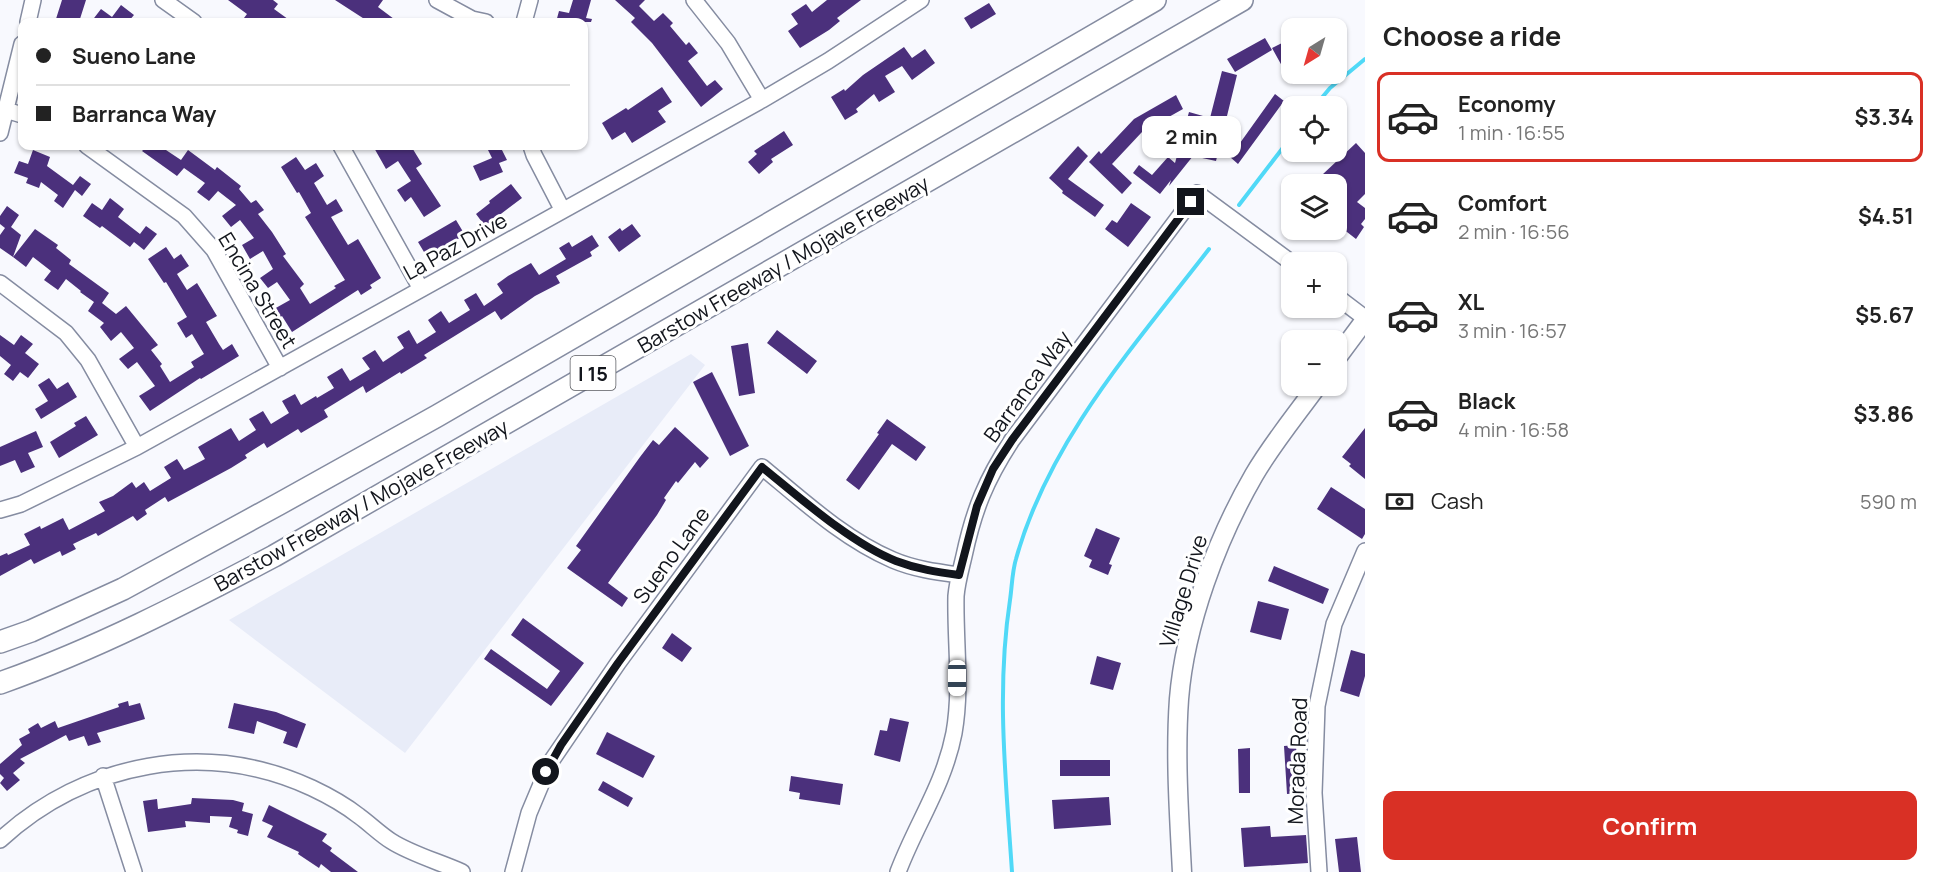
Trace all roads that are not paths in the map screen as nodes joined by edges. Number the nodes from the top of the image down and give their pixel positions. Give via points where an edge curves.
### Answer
1 (33, 0) edge
2 (163, 0) edge
3 (437, 0) edge
4 (530, 0) edge
5 (694, 0) edge
6 (921, 0) edge
7 (1155, 0) edge
8 (1242, 0) edge
9 (1251, 0) edge
10 (29, 18) edge
11 (188, 18) edge
12 (470, 18) edge
13 (525, 18) edge
14 (1173, 40) junction
15 (18, 60) edge
16 (762, 100) junction
17 (6, 110) junction
18 (18, 114) edge
19 (0, 133) edge
20 (93, 150) edge
21 (343, 150) edge
22 (532, 150) edge
23 (562, 210) junction
24 (1281, 255) edge
25 (0, 283) edge
26 (421, 289) junction
27 (1347, 305) edge
28 (1365, 319) edge
29 (1347, 344) edge
30 (280, 368) junction
31 (1310, 396) edge
32 (137, 447) junction
33 (0, 510) edge
34 (1365, 551) edge
35 (959, 575) junction
36 (0, 642) edge
37 (0, 683) edge
38 (103, 777) junction
39 (0, 840) edge
40 (134, 872) edge
41 (462, 872) edge
42 (513, 872) edge
43 (898, 872) edge
44 (1182, 872) edge
45 (1318, 872) edge

1 - 10 street
2 - 11 street
3 - 12 street
4 - 13 street
5 - 16 street via 728,44
6 - 16 street, La Paz Drive
7 - 36 highway, Barstow Freeway / Mojave Freeway / I 15 via 447,411 123,590
8 - 14 highway, Barstow Freeway / Mojave Freeway / I 15
9 - 14 highway
14 - 37 highway, Barstow Freeway / Mojave Freeway / I 15 via 274,556 162,615 54,664
15 - 17 street
16 - 23 street, La Paz Drive
17 - 18 street
17 - 19 street
20 - 30 street, Encina Street via 184,216 214,250
21 - 26 street
22 - 23 street
23 - 26 street, La Paz Drive
24 - 35 street, Barranca Way via 1197,193 993,469 977,506
25 - 32 street via 66,333 88,360
26 - 30 street, La Paz Drive
27 - 28 street
28 - 29 main road
30 - 32 street, La Paz Drive
31 - 44 main road, Village Drive via 1255,474 1231,518 1190,632 1179,697 1177,747
32 - 33 street, La Paz Drive via 21,504
34 - 45 street, Morada Road via 1334,624 1317,706 1314,793
35 - 42 street, Sueno Lane via 922,569 870,548 762,467 561,745 539,786
35 - 43 street, Barranca Way via 954,732 941,781
38 - 39 street via 43,805
38 - 40 street
38 - 41 street via 165,762 253,768 311,788 339,802 392,842

